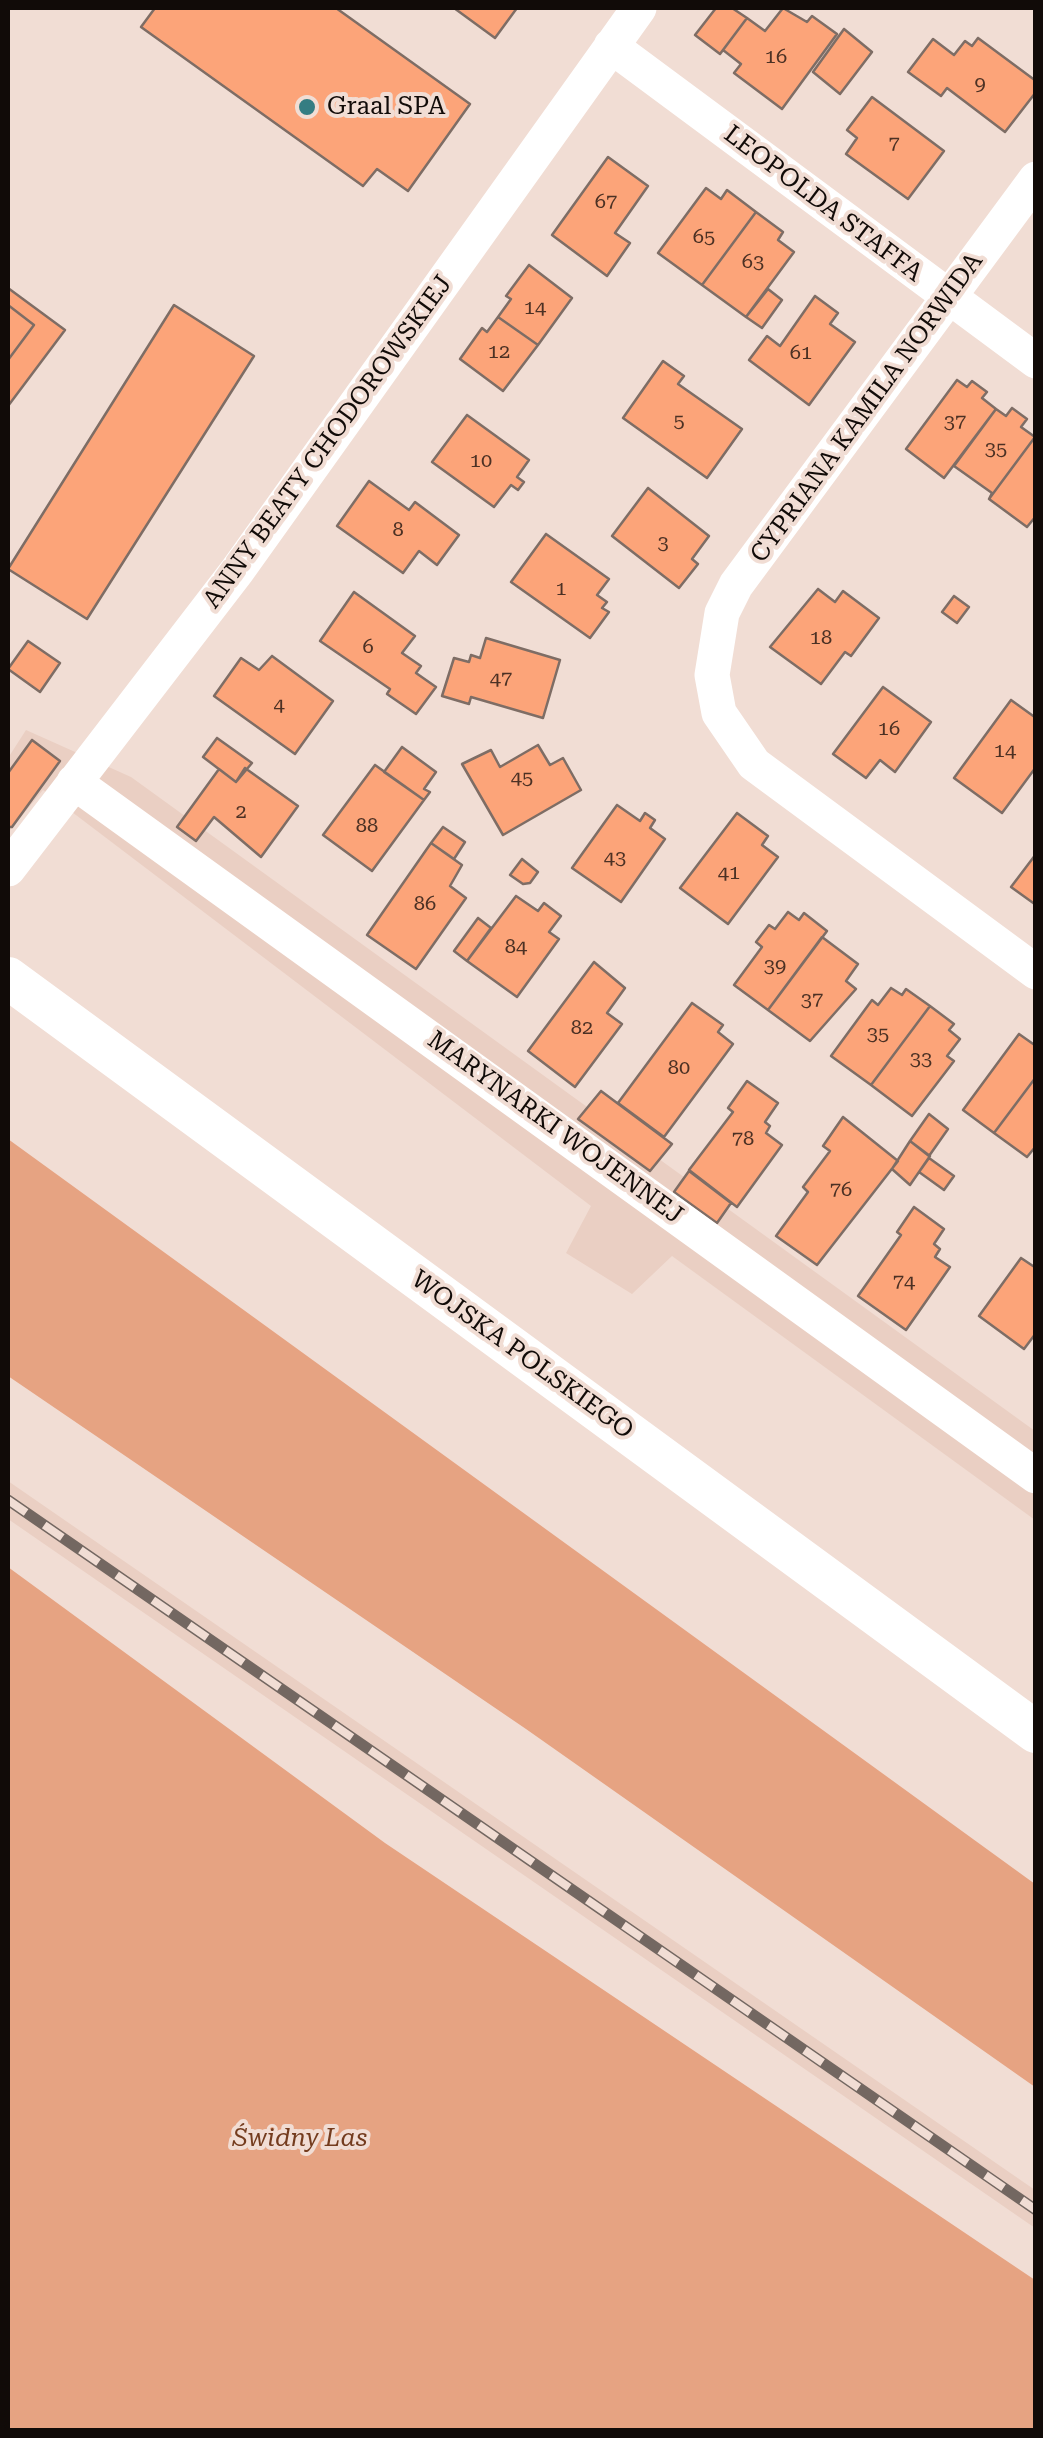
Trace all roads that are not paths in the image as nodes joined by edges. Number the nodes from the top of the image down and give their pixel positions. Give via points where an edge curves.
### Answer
1 (638, 8) edge
2 (611, 46) junction
3 (1036, 179) edge
4 (948, 298) junction
5 (1036, 361) edge
6 (74, 782) junction
7 (8, 869) edge
8 (1036, 972) edge
9 (8, 978) edge
10 (1036, 1476) edge
11 (1036, 1732) edge

1 - 2 street, ANNY BEATY CHODOROWSKIEJ
2 - 4 street, LEOPOLDA STAFFA
2 - 6 street, ANNY BEATY CHODOROWSKIEJ via 237,571
3 - 4 street, CYPRIANA KAMILA NORWIDA
4 - 5 street, LEOPOLDA STAFFA
4 - 8 street, CYPRIANA KAMILA NORWIDA via 736,585 722,613 712,674 719,713 754,764
6 - 7 street, ANNY BEATY CHODOROWSKIEJ
6 - 10 street, MARYNARKI WOJENNEJ
9 - 11 street, WOJSKA POLSKIEGO

